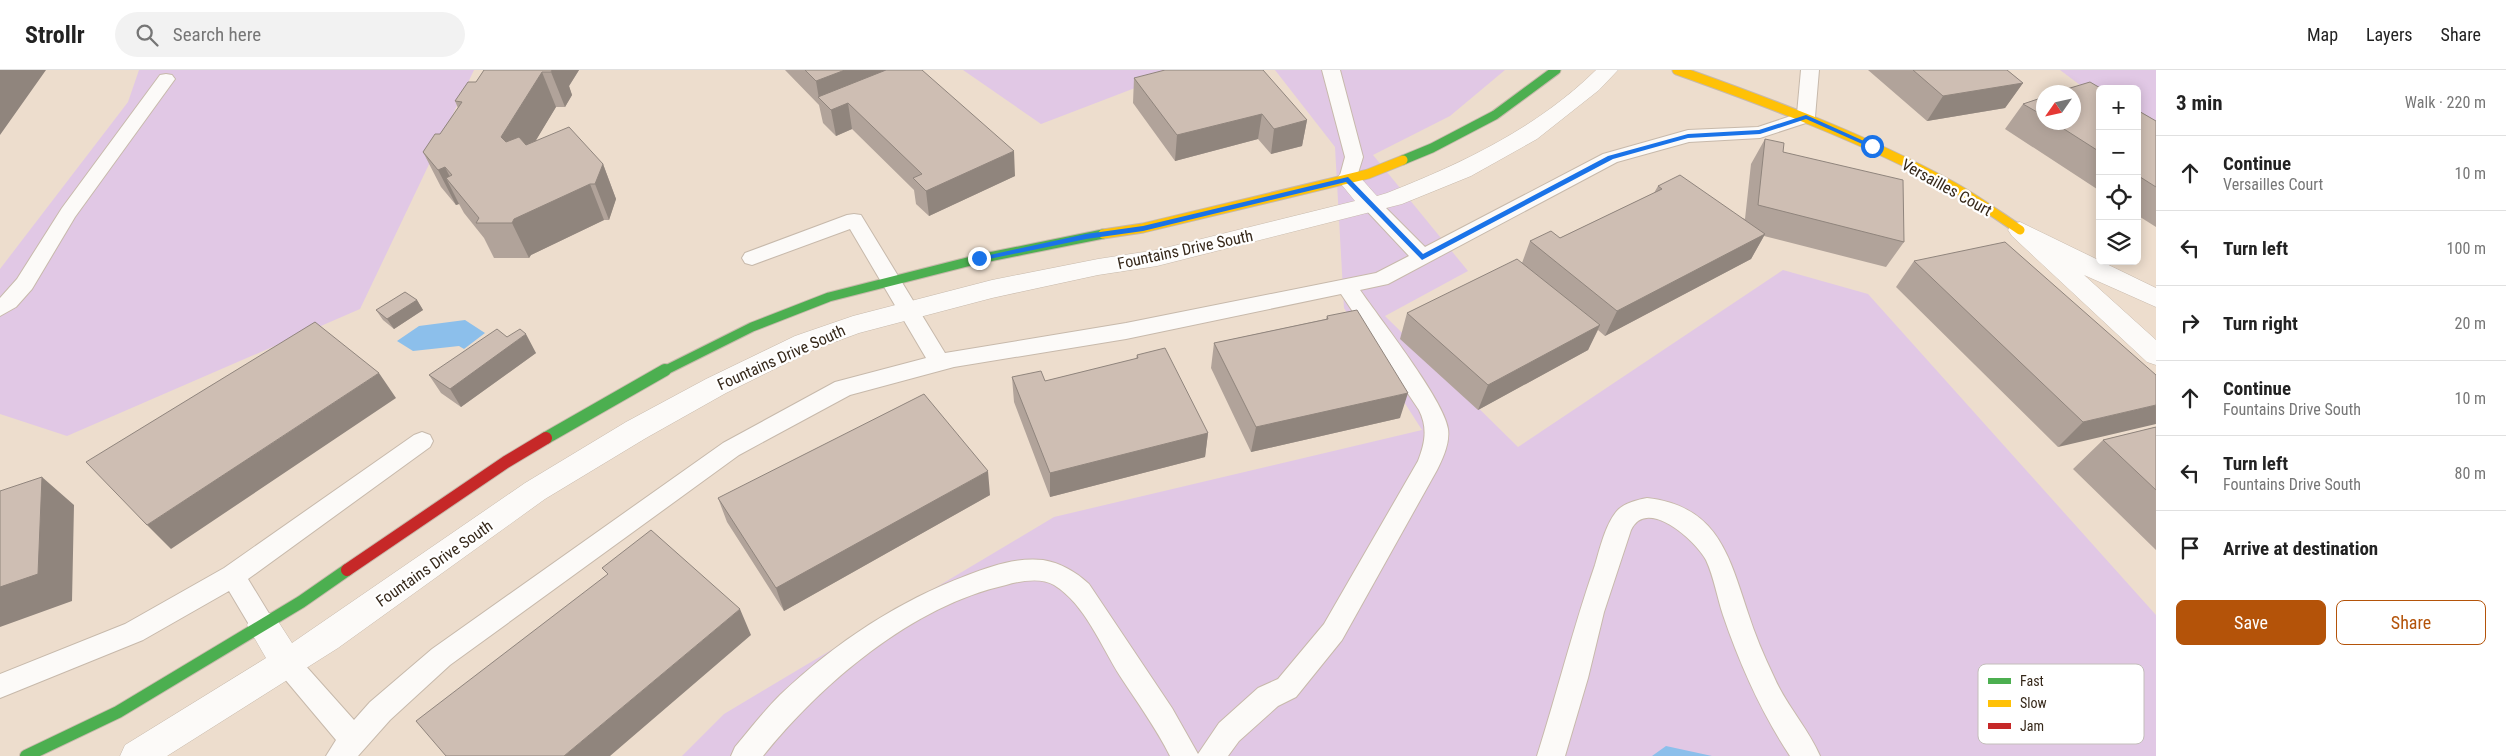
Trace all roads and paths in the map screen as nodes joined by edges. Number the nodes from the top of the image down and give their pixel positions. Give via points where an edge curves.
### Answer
1 (1331, 70) edge
2 (1556, 70) edge
3 (1608, 70) edge
4 (1677, 70) edge
5 (1810, 70) edge
6 (166, 79) dead end
7 (1806, 117) junction
8 (1348, 179) junction
9 (1372, 205) junction
10 (2020, 230) junction
11 (1422, 257) junction
12 (752, 258) dead end
13 (890, 280) junction
14 (1346, 286) junction
15 (2156, 298) edge
16 (0, 309) edge
17 (907, 311) junction
18 (2156, 355) edge
19 (940, 363) junction
20 (422, 441) dead end
21 (233, 576) junction
22 (263, 625) junction
23 (287, 663) junction
24 (0, 686) edge
25 (347, 748) edge
26 (26, 756) edge
27 (137, 756) edge
28 (745, 756) edge
29 (1185, 756) edge
30 (1211, 756) edge
31 (1551, 756) edge
32 (1806, 756) edge

1 - 8 lane via 1354,157
2 - 8 street, Fountains Drive South via 1495,115 1432,148
3 - 9 street, Fountains Drive South via 1529,134 1463,171
4 - 7 street, Versailles Court
5 - 7 lane
6 - 16 lane via 105,159 46,245 21,288 10,303
7 - 10 street, Versailles Court via 1951,186
7 - 11 lane via 1760,132 1688,136 1610,158
8 - 9 street
8 - 13 street, Fountains Drive South via 1143,228 1046,244
9 - 11 lane
9 - 17 street, Fountains Drive South via 1157,258 1059,274
10 - 15 street, Versailles Court via 2084,265
10 - 18 street, Versailles Court
11 - 14 lane via 1381,279
12 - 13 lane via 854,220
13 - 17 lane
13 - 22 street, Fountains Drive South via 784,313 692,356 610,400 506,462
14 - 19 lane via 1126,331
14 - 30 lane via 1428,406 1436,420 1436,443 1428,463 1333,632 1287,688 1268,697 1235,726
17 - 19 lane
17 - 23 street, Fountains Drive South via 852,325 804,343 636,430 535,491 335,633
19 - 25 lane via 843,388 731,449 441,657 380,711
20 - 21 lane
21 - 22 lane
21 - 24 lane via 134,632
22 - 23 street
22 - 26 street, Fountains Drive South via 118,712
23 - 25 lane
23 - 27 street, Fountains Drive South
28 - 29 lane via 785,709 846,655 890,622 953,590 993,577 1036,570 1062,577 1087,601
31 - 32 lane via 1575,678 1590,612 1619,530 1625,517 1649,508 1668,512 1687,523 1716,555 1754,662 1776,708

